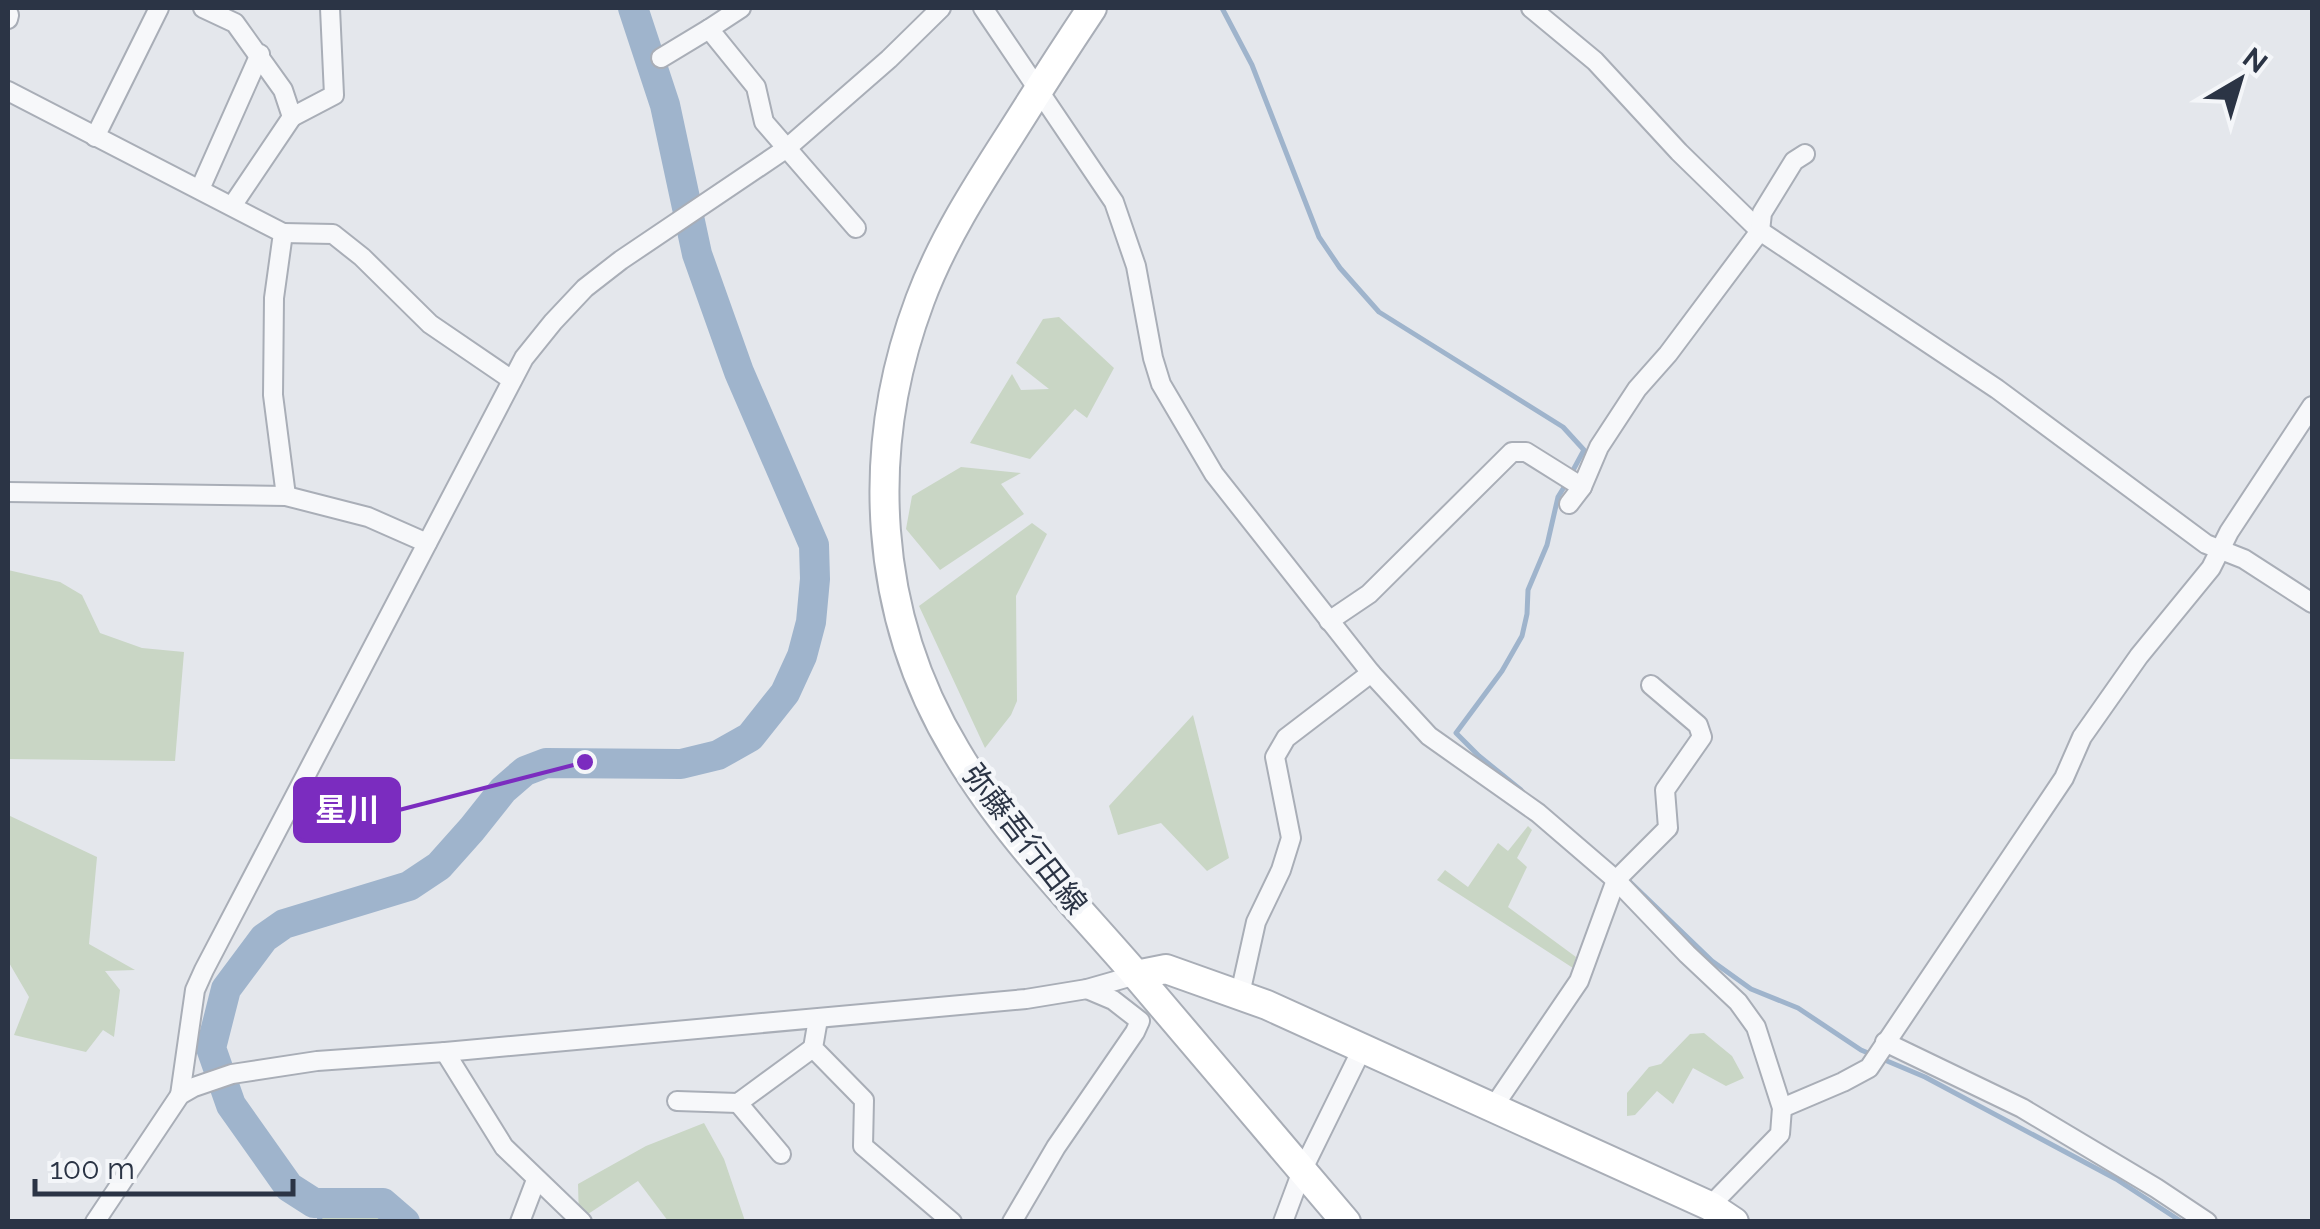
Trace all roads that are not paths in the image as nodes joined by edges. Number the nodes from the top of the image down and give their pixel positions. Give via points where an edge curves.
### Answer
1 (160, 8) edge
2 (203, 8) edge
3 (330, 8) edge
4 (741, 8) edge
5 (942, 8) edge
6 (983, 8) edge
7 (1092, 8) edge
8 (1536, 9) edge
9 (236, 16) edge
10 (708, 29) junction
11 (260, 54) junction
12 (660, 58) dead end
13 (1038, 91) junction
14 (8, 92) edge
15 (292, 117) junction
16 (95, 137) junction
17 (787, 148) junction
18 (1805, 154) dead end
19 (200, 189) junction
20 (232, 206) junction
21 (856, 228) dead end
22 (1760, 231) junction
23 (283, 233) junction
24 (512, 380) junction
25 (2312, 406) edge
26 (1582, 487) junction
27 (8, 492) edge
28 (286, 496) junction
29 (1570, 504) dead end
30 (427, 543) junction
31 (2221, 548) junction
32 (2312, 603) edge
33 (1329, 621) junction
34 (1371, 673) junction
35 (1651, 685) dead end
36 (1616, 880) junction
37 (1136, 975) junction
38 (1087, 989) junction
39 (1240, 994) junction
40 (818, 1019) junction
41 (1885, 1042) junction
42 (814, 1048) junction
43 (1362, 1049) junction
44 (445, 1052) junction
45 (187, 1091) junction
46 (677, 1101) dead end
47 (738, 1103) junction
48 (1494, 1106) junction
49 (1782, 1108) junction
50 (781, 1154) dead end
51 (1302, 1171) junction
52 (536, 1180) junction
53 (1722, 1214) edge
54 (95, 1222) edge
55 (520, 1222) edge
56 (582, 1222) edge
57 (952, 1222) edge
58 (1012, 1222) edge
59 (1283, 1222) edge
60 (1346, 1222) edge
61 (2207, 1222) edge

1 - 16 street
2 - 9 street
3 - 15 street via 334,95
4 - 10 street
5 - 17 street
6 - 13 street
7 - 13 main road, 弥藤吾行田線
8 - 22 street
9 - 11 street
10 - 12 street
10 - 17 street via 756,87 764,122
11 - 15 street via 284,90
11 - 19 street
13 - 33 street via 1114,202 1162,384 1214,474
13 - 37 main road, 弥藤吾行田線 via 940,251 908,338 892,392 886,451 890,572 904,633 956,751 1006,824
14 - 16 street
15 - 20 street
16 - 19 street
17 - 21 street
17 - 24 street via 585,288
18 - 22 street via 1762,213
19 - 20 street
20 - 23 street
22 - 26 street via 1637,389
22 - 31 street via 1997,390 2206,544
23 - 24 street via 334,234 430,324
23 - 28 street via 272,395
24 - 30 street
25 - 31 street
26 - 29 street
26 - 33 street via 1526,452 1512,452 1368,594
27 - 28 street
28 - 30 street via 368,517
30 - 45 street via 195,990
31 - 32 street
31 - 41 street via 2082,737 2064,778
33 - 34 street
34 - 36 street via 1429,736
34 - 39 street via 1286,738 1274,758 1291,838 1256,922
35 - 36 street via 1698,724 1702,737 1664,790 1668,828
36 - 48 street via 1579,980
36 - 49 street via 1738,1002 1756,1027
37 - 38 street
37 - 39 main road via 1166,969
37 - 51 main road, 弥藤吾行田線
38 - 40 street
38 - 58 street via 1140,1021
39 - 43 main road
40 - 42 street
40 - 44 street
41 - 49 street via 1869,1068
41 - 61 street via 2022,1108
42 - 47 street
42 - 57 street via 864,1100 863,1146
43 - 48 main road
43 - 51 street
44 - 45 street via 317,1061 232,1074
44 - 52 street via 504,1148
45 - 54 street
46 - 47 street
47 - 50 street
48 - 53 main road
49 - 53 street via 1780,1134
51 - 59 street
51 - 60 main road, 弥藤吾行田線
52 - 55 street
52 - 56 street

